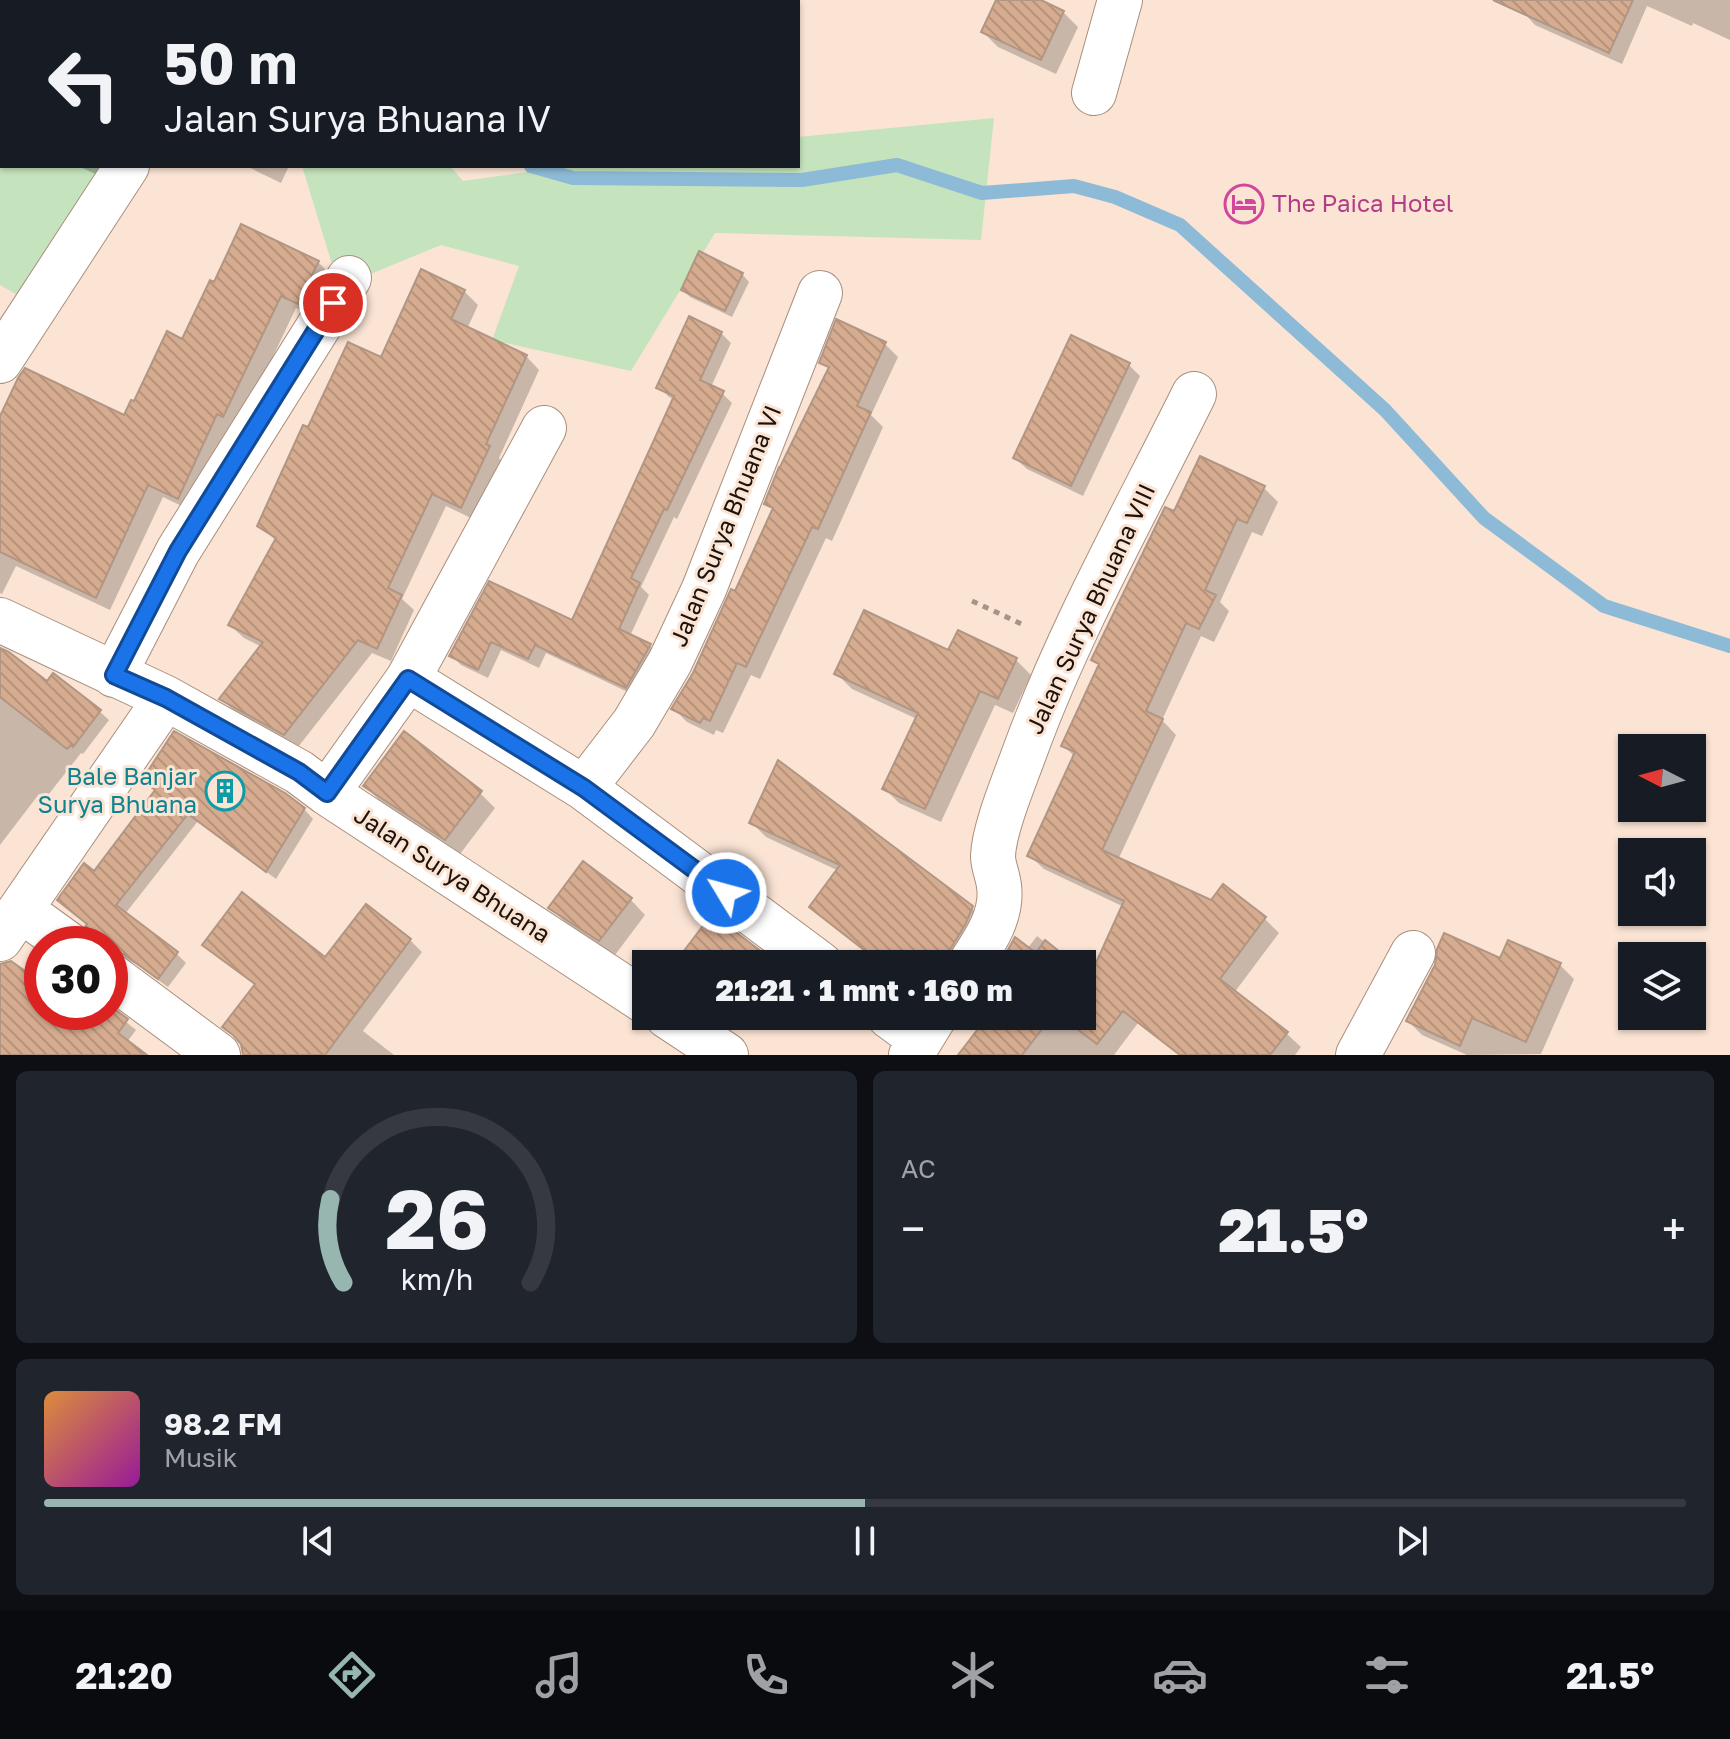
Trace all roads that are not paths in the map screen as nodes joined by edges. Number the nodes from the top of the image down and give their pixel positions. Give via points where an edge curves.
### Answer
1 (1120, 0) edge
2 (1094, 93) dead end
3 (126, 168) edge
4 (349, 278) dead end
5 (820, 293) dead end
6 (0, 361) edge
7 (1194, 394) dead end
8 (544, 428) dead end
9 (0, 620) edge
10 (114, 675) junction
11 (408, 679) junction
12 (166, 698) junction
13 (584, 788) junction
14 (327, 793) junction
15 (11, 924) edge
16 (801, 950) edge
17 (980, 950) edge
18 (1413, 953) dead end
19 (128, 988) edge
20 (632, 993) edge
21 (688, 1030) edge
22 (218, 1055) edge
23 (726, 1055) edge
24 (1358, 1055) edge

1 - 2 street
3 - 6 street
4 - 10 street via 178,551
5 - 13 street, Jalan Surya Bhuana VI via 704,589 670,662 634,723
7 - 17 street, Jalan Surya Bhuana VIII via 1068,646 1026,748 993,857 1000,899 997,914
8 - 11 street
9 - 10 street, Jalan Surya Bhuana
10 - 12 street, Jalan Surya Bhuana
11 - 13 street
11 - 14 street
12 - 14 street, Jalan Surya Bhuana
12 - 15 street
13 - 16 street
14 - 20 street, Jalan Surya Bhuana
18 - 24 street
19 - 22 street
21 - 23 street

